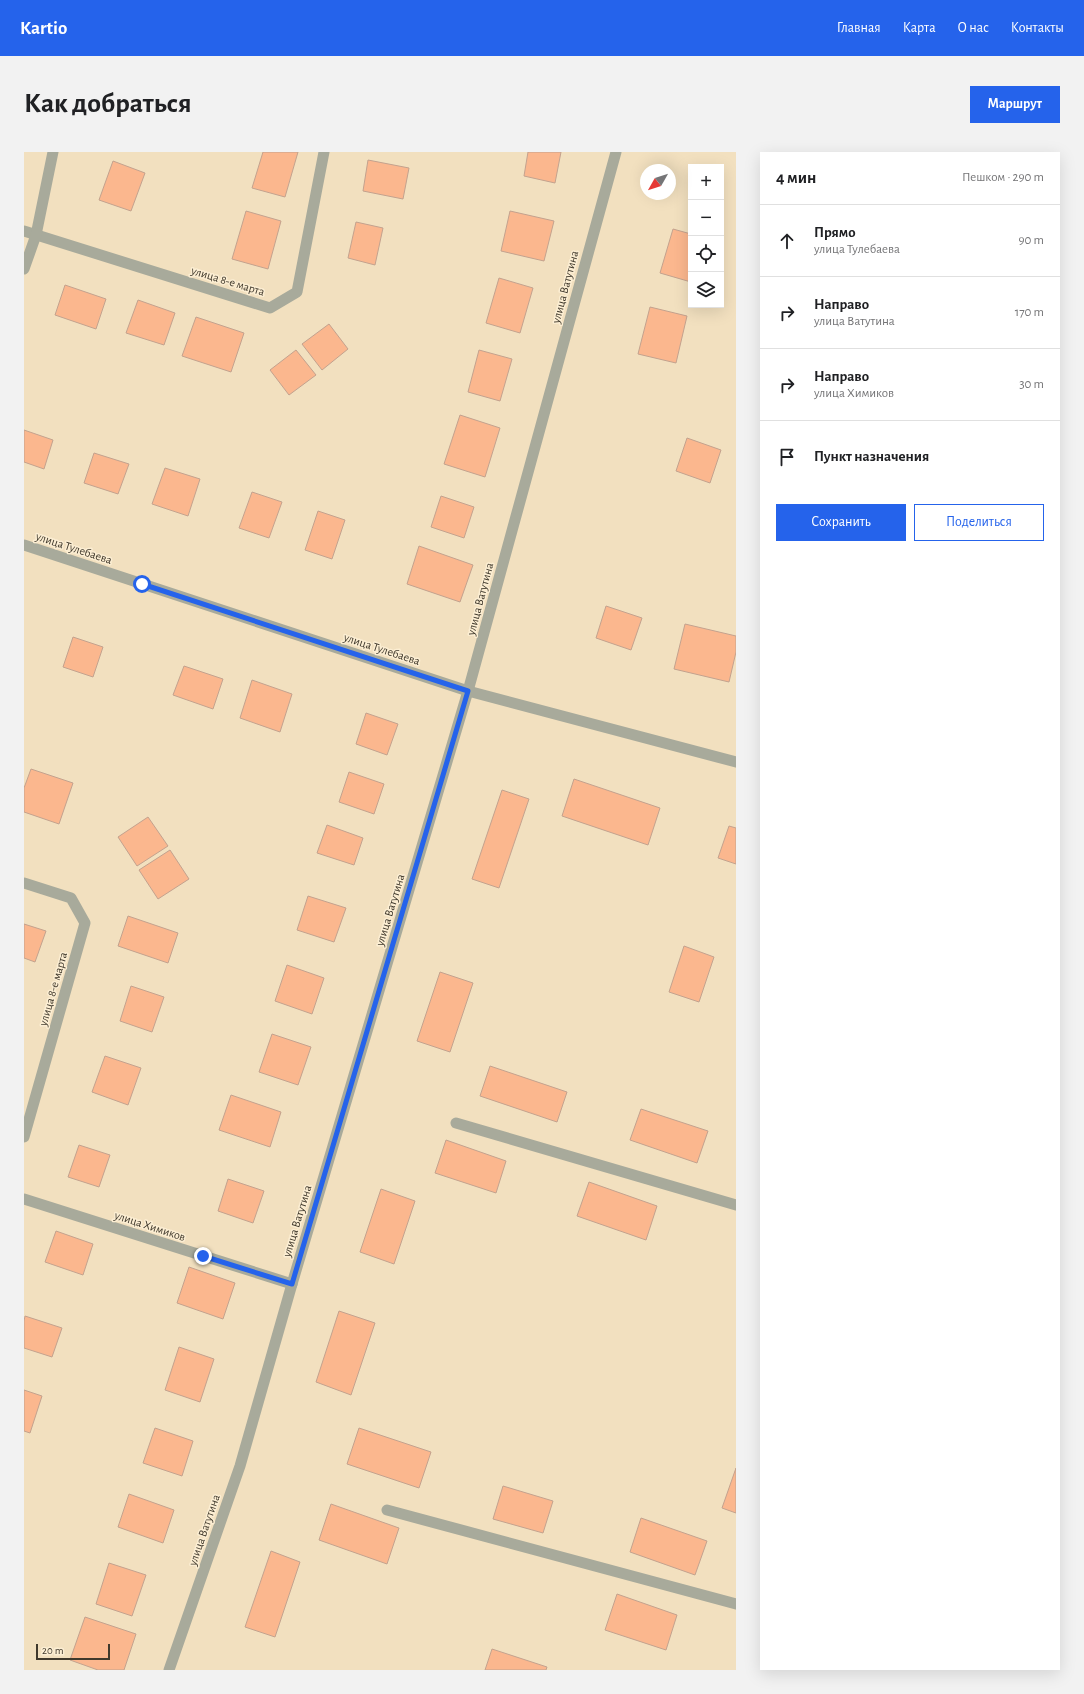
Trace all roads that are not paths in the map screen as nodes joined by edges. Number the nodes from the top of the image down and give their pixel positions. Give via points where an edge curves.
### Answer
1 (53, 152) edge
2 (324, 152) edge
3 (616, 152) edge
4 (24, 231) edge
5 (36, 235) junction
6 (24, 269) edge
7 (24, 545) edge
8 (468, 691) junction
9 (736, 762) edge
10 (24, 883) edge
11 (456, 1123) dead end
12 (24, 1137) edge
13 (24, 1199) edge
14 (736, 1205) edge
15 (292, 1284) junction
16 (387, 1510) dead end
17 (736, 1604) edge
18 (169, 1670) edge

1 - 5 street
2 - 5 street, улица 8-е марта via 297,292 270,308
3 - 8 street, улица Ватутина
4 - 5 street, улица 8-е марта
5 - 6 street
7 - 8 street, улица Тулебаева
8 - 9 street, улица Тулебаева
8 - 15 street, улица Ватутина
10 - 12 street, улица 8-е марта via 71,898 85,923
11 - 14 street
13 - 15 street, улица Химиков
15 - 18 street, улица Ватутина via 240,1466
16 - 17 street

